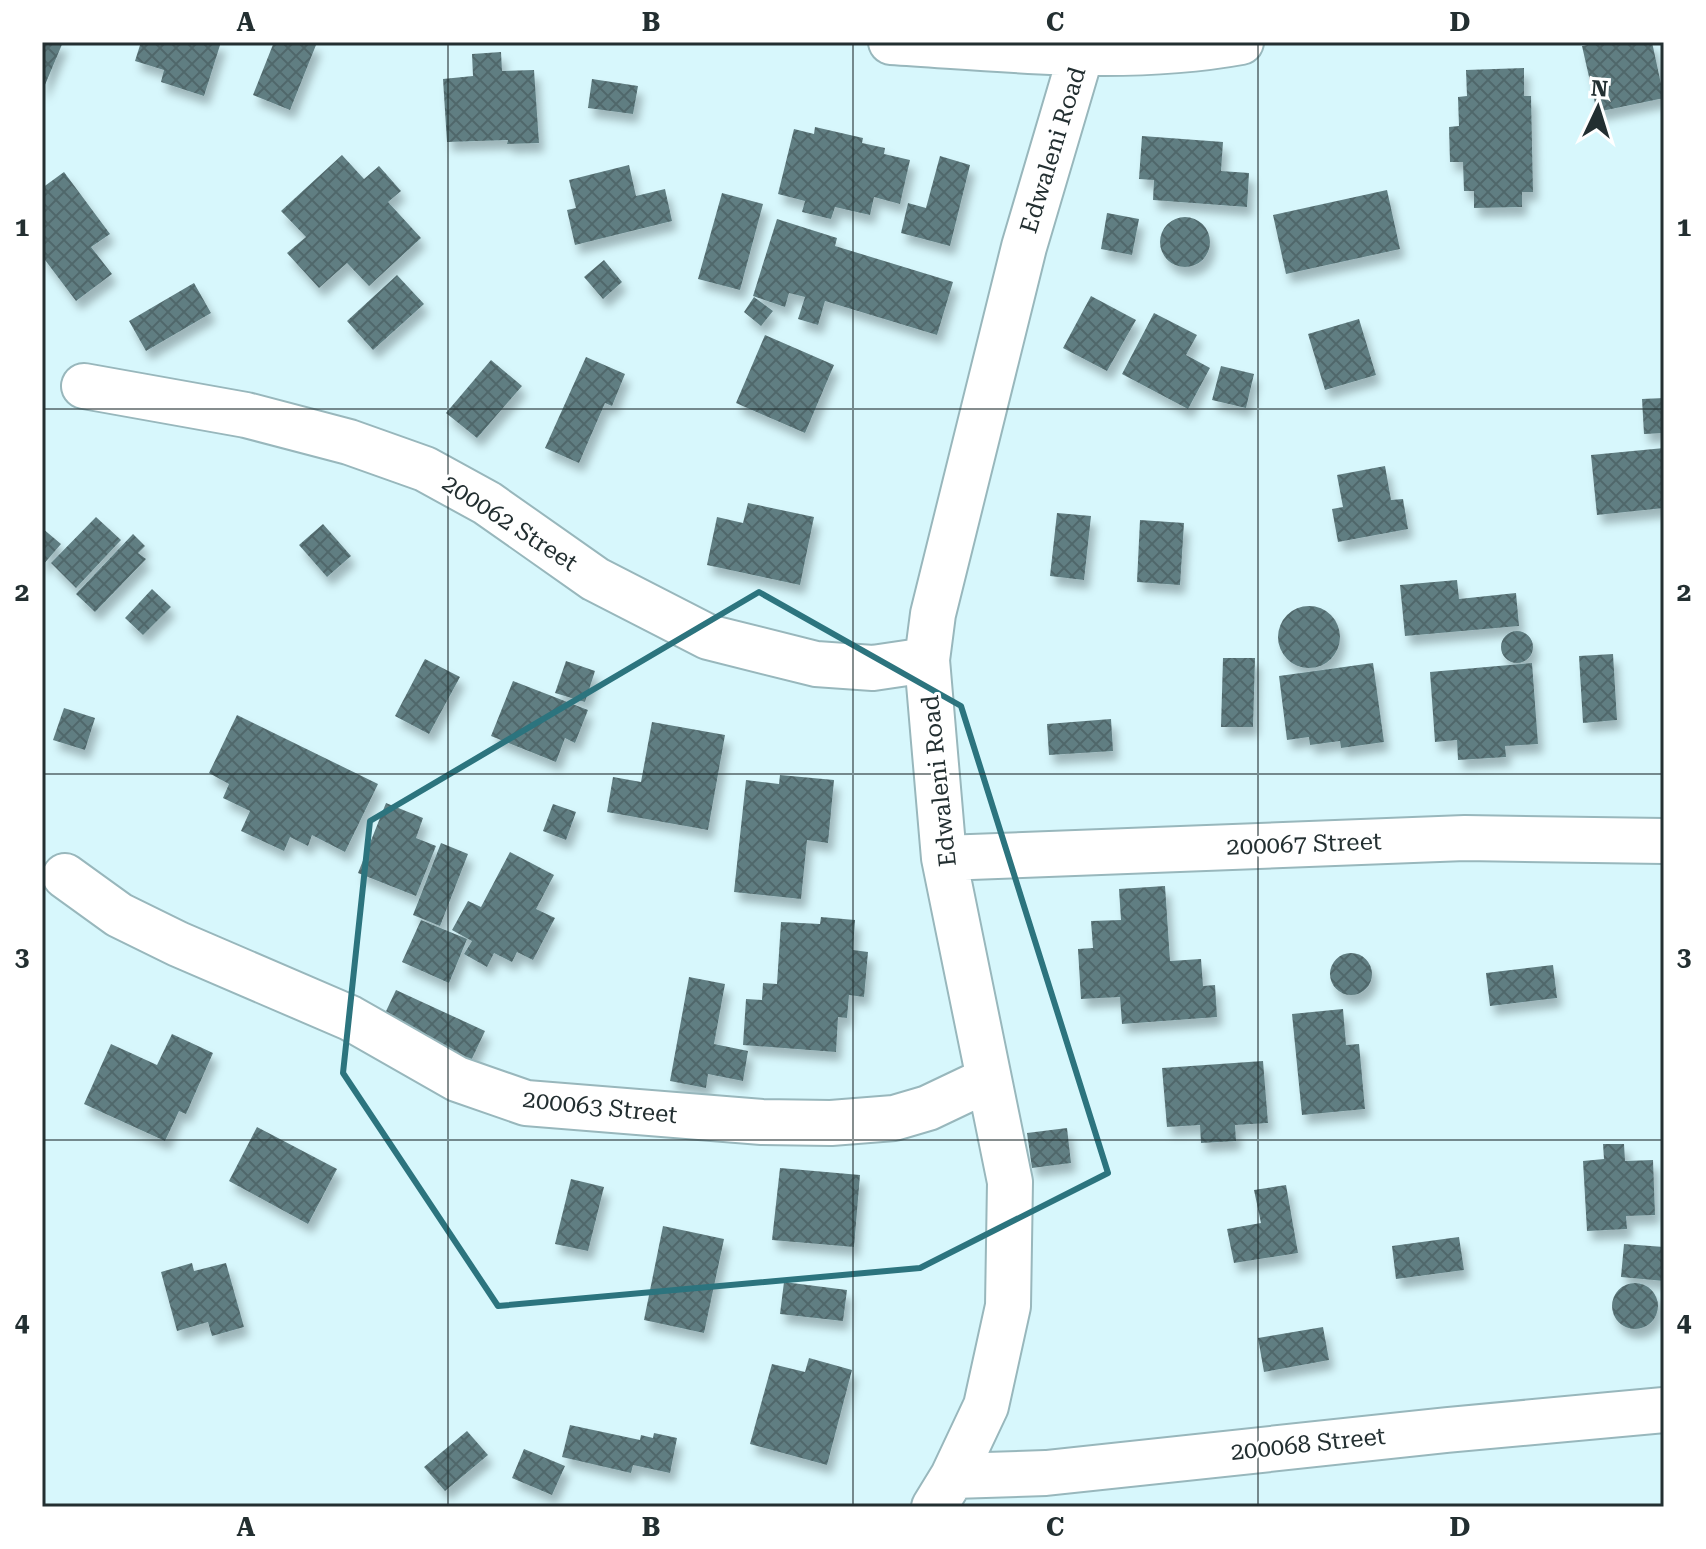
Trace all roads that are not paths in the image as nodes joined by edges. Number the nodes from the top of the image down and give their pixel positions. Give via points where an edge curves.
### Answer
1 (891, 42) edge
2 (1241, 42) edge
3 (1081, 54) junction
4 (84, 386) dead end
5 (927, 660) junction
6 (1664, 841) edge
7 (944, 858) junction
8 (65, 876) dead end
9 (989, 1079) junction
10 (1664, 1410) edge
11 (943, 1492) edge

1 - 3 street
2 - 3 street via 1205,49
3 - 5 street, Edwaleni Road via 1024,247 933,614
4 - 5 street, 200062 Street via 246,415 425,469 487,503 595,579 708,637 816,664 873,668
5 - 7 street, Edwaleni Road
6 - 7 street, 200067 Street via 1465,838
7 - 9 street, Edwaleni Road
8 - 9 street, 200063 Street via 142,927 350,1018 457,1079 526,1103 831,1123 894,1118
9 - 11 street, Edwaleni Road via 1010,1182 1008,1306 986,1406
10 - 11 street, 200068 Street via 1046,1473

